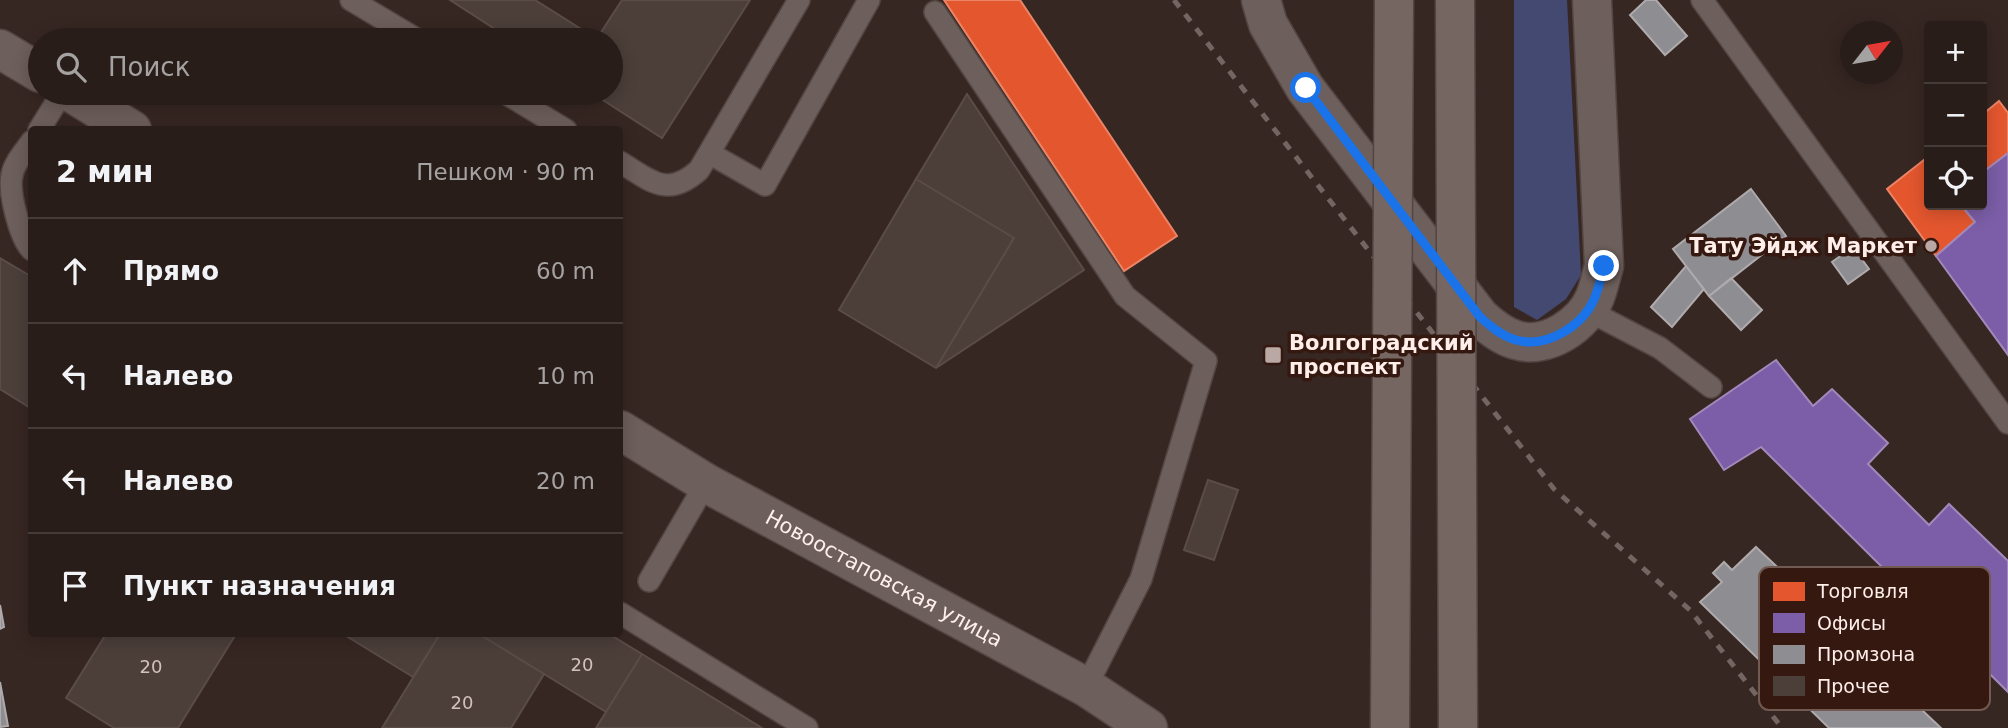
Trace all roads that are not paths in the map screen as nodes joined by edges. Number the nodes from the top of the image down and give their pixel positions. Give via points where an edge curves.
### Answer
1 (351, 0) edge
2 (799, 0) edge
3 (869, 0) edge
4 (1261, 0) edge
5 (1394, 0) edge
6 (1455, 0) edge
7 (1592, 0) edge
8 (1702, 0) edge
9 (935, 12) dead end
10 (398, 28) edge
11 (0, 48) edge
12 (28, 66) edge
13 (55, 105) edge
14 (91, 105) edge
15 (525, 105) edge
16 (41, 126) edge
17 (126, 126) edge
18 (559, 126) edge
19 (28, 147) edge
20 (709, 153) junction
21 (623, 164) edge
22 (28, 245) edge
23 (1587, 310) junction
24 (1711, 387) dead end
25 (2008, 423) edge
26 (623, 432) edge
27 (706, 483) junction
28 (649, 581) dead end
29 (623, 615) edge
30 (1086, 687) junction
31 (807, 728) edge
32 (1148, 728) edge
33 (1390, 728) edge
34 (1458, 728) edge

1 - 10 lane
2 - 20 lane
3 - 20 lane via 765,185
4 - 23 street via 1268,24 1306,88 1480,317 1518,341 1541,341 1565,331
5 - 33 main road, bridge
6 - 34 main road, bridge
7 - 23 street via 1604,266
8 - 25 lane
9 - 30 lane via 1125,296 1206,361 1141,579
11 - 12 street
13 - 16 lane
14 - 17 street
15 - 18 lane
19 - 22 lane via 15,166 11,186 22,237
20 - 21 lane via 689,179 668,187
23 - 24 lane via 1660,348
26 - 27 street, Новоостаповская улица
27 - 28 lane
27 - 30 street, Новоостаповская улица
29 - 31 lane
30 - 32 street, Новоостаповская улица

